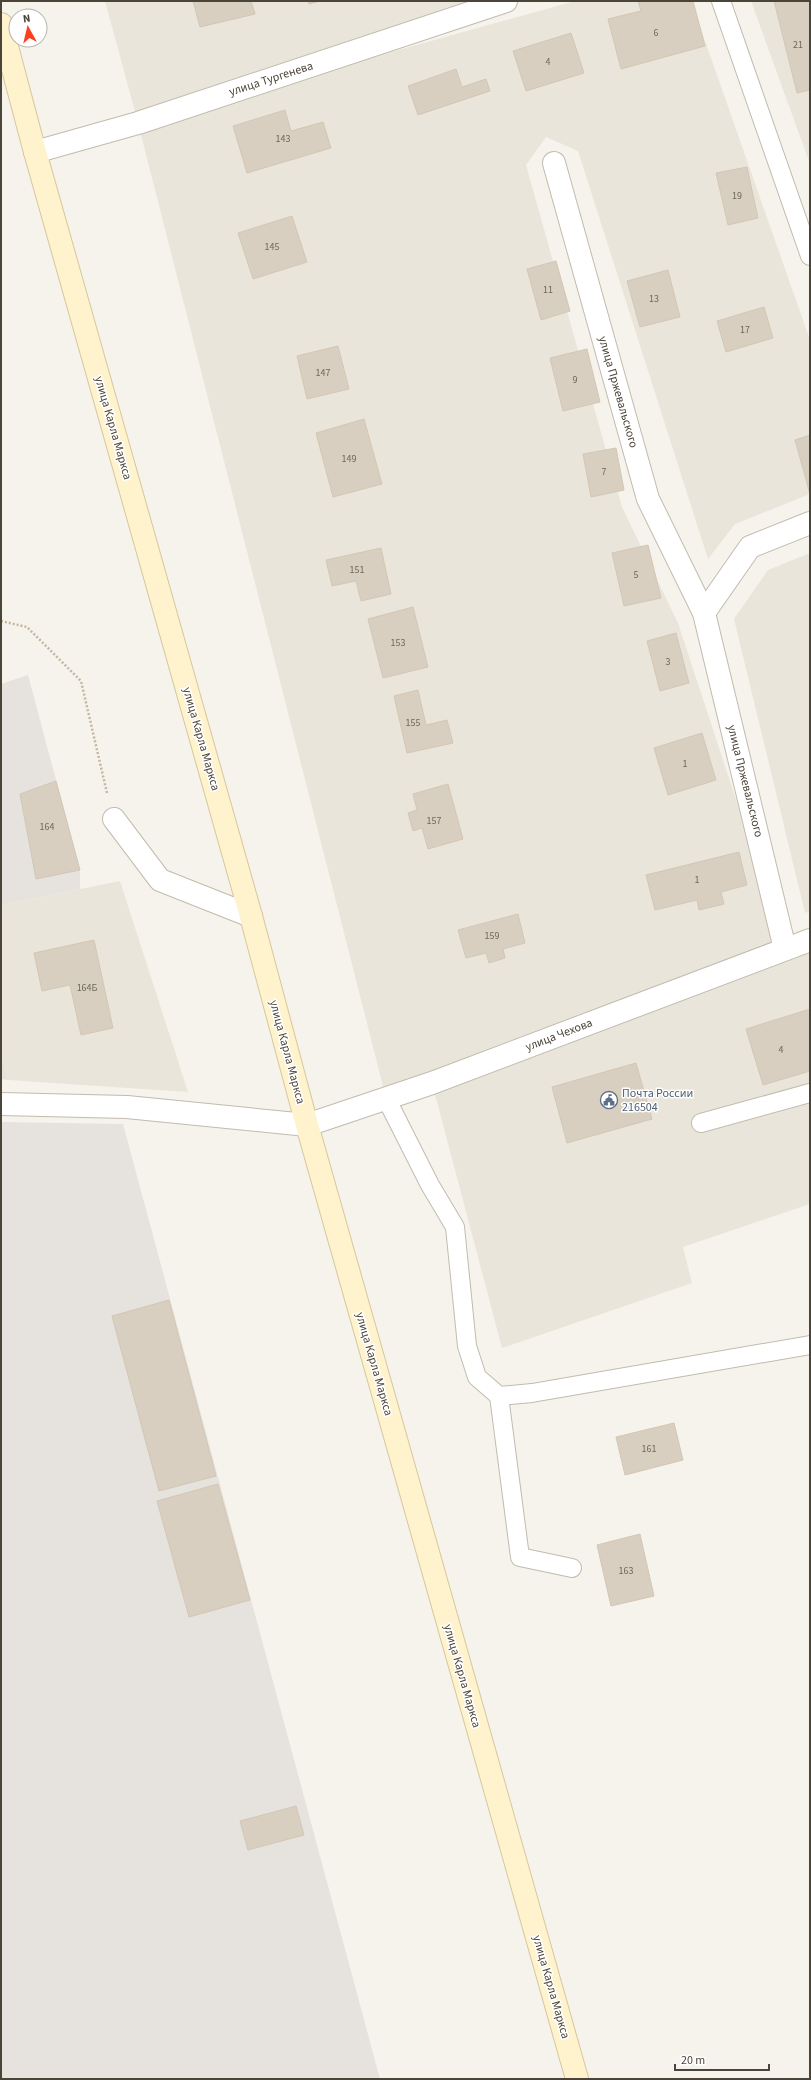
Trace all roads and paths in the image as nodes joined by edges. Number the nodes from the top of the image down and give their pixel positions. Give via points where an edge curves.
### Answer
1 (506, 1) edge
2 (720, 1) edge
3 (1, 24) edge
4 (35, 152) junction
5 (554, 163) dead end
6 (810, 256) edge
7 (810, 523) edge
8 (704, 613) junction
9 (1, 621) edge
10 (114, 819) joint
11 (251, 916) junction
12 (810, 940) edge
13 (785, 949) junction
14 (810, 1093) edge
15 (386, 1098) junction
16 (1, 1104) edge
17 (701, 1123) dead end
18 (307, 1125) junction
19 (810, 1345) edge
20 (499, 1396) junction
21 (572, 1568) dead end
22 (577, 2079) edge

1 - 4 street, улица Тургенева via 138,123
2 - 6 lane
3 - 4 main road, улица Карла Маркса
4 - 11 main road, улица Карла Маркса
5 - 8 street, улица Пржевальского via 648,499
7 - 8 street via 750,547
8 - 13 street, улица Пржевальского
9 - 10 path via 27,627 81,681
10 - 11 street via 160,880
11 - 18 main road, улица Карла Маркса
12 - 13 street, улица Чехова
13 - 15 street, улица Чехова via 432,1083
14 - 17 lane
15 - 18 street, улица Чехова
15 - 20 lane via 430,1185 455,1227 467,1346 477,1377
16 - 18 street via 127,1107
18 - 22 main road, улица Карла Маркса
19 - 20 lane via 532,1393
20 - 21 lane via 520,1557

